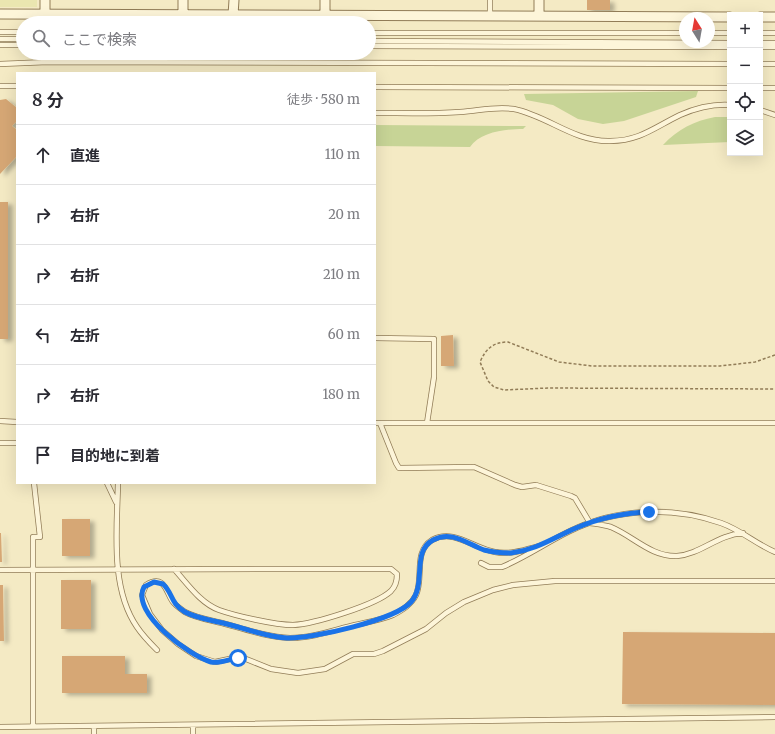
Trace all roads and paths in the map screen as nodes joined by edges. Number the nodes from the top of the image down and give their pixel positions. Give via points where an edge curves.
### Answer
1 (45, 0) edge
2 (183, 0) edge
3 (234, 0) edge
4 (325, 0) edge
5 (490, 0) edge
6 (539, 0) edge
7 (0, 14) edge
8 (45, 14) junction
9 (183, 15) junction
10 (234, 15) junction
11 (325, 15) junction
12 (490, 16) junction
13 (539, 16) junction
14 (727, 17) edge
15 (763, 17) edge
16 (775, 17) edge
17 (0, 32) edge
18 (16, 32) edge
19 (376, 33) edge
20 (679, 33) edge
21 (715, 33) edge
22 (727, 33) edge
23 (763, 33) edge
24 (775, 33) edge
25 (0, 39) edge
26 (16, 39) edge
27 (376, 41) edge
28 (727, 43) edge
29 (763, 43) edge
30 (775, 43) edge
31 (0, 45) edge
32 (16, 45) edge
33 (376, 46) edge
34 (727, 47) edge
35 (763, 47) edge
36 (775, 47) edge
37 (0, 64) edge
38 (727, 64) edge
39 (763, 64) edge
40 (775, 64) edge
41 (0, 86) edge
42 (16, 87) edge
43 (376, 87) edge
44 (727, 88) edge
45 (763, 88) edge
46 (775, 88) edge
47 (727, 105) edge
48 (763, 111) edge
49 (376, 113) edge
50 (775, 115) edge
51 (376, 338) edge
52 (775, 355) edge
53 (775, 389) edge
54 (0, 420) edge
55 (16, 422) edge
56 (377, 423) edge
57 (427, 423) junction
58 (775, 424) edge
59 (0, 443) edge
60 (16, 443) edge
61 (34, 484) edge
62 (107, 484) edge
63 (118, 484) edge
64 (118, 506) junction
65 (590, 523) junction
66 (743, 533) junction
67 (542, 546) junction
68 (775, 552) edge
69 (481, 563) dead end
70 (174, 569) junction
71 (0, 570) edge
72 (33, 570) junction
73 (118, 570) junction
74 (775, 581) edge
75 (157, 650) dead end
76 (775, 717) edge
77 (194, 725) junction
78 (33, 726) junction
79 (94, 726) junction
80 (0, 727) edge
81 (94, 734) edge
82 (193, 734) edge

1 - 8 street
2 - 9 street
3 - 10 street
4 - 11 street
5 - 12 lane
6 - 13 street
7 - 8 street
8 - 9 street
9 - 10 street
10 - 11 street
11 - 12 street
12 - 13 street
13 - 14 street
15 - 16 street
17 - 18 lane
19 - 20 lane
21 - 22 lane
23 - 24 lane
25 - 26 lane
27 - 28 lane
29 - 30 lane
31 - 32 lane
33 - 34 lane
35 - 36 lane
37 - 38 lane
39 - 40 lane
41 - 42 lane
43 - 44 lane
45 - 46 lane
47 - 49 lane via 694,110 643,135 610,141 578,136 538,116 508,108
48 - 50 lane
51 - 57 lane via 434,338 434,377
52 - 53 path via 755,362 720,366 592,366 559,362 508,342 500,342 493,344 484,352 480,362 488,381 494,387 504,390
54 - 55 lane
56 - 57 lane
56 - 65 lane via 400,468 474,467 515,485 536,485 575,498
57 - 58 lane
59 - 60 lane
61 - 72 lane via 40,537 33,537
62 - 64 lane
63 - 64 lane
64 - 73 lane
65 - 66 lane via 629,514 669,512 702,518
65 - 66 lane via 610,527 663,555 678,556 695,551 730,534
65 - 67 lane
66 - 68 lane
67 - 69 lane via 502,567 489,567
67 - 74 lane via 510,553 483,550 454,537 433,540 426,545 421,554 421,573 416,594 406,607 386,617 307,637 273,636 190,614 173,602 167,587 161,583 148,584 142,595 150,614 162,630 196,656 215,662 234,658 246,659 271,669 298,673 325,669 353,654 374,654 383,651 426,629 464,602 493,590 518,584 555,581
70 - 70 lane via 391,569 397,574 397,580 387,594 370,603 313,622 280,624 219,610 208,605
70 - 73 lane
71 - 72 lane
72 - 73 lane
72 - 78 lane
73 - 75 lane via 122,595 128,610 137,626
76 - 77 lane
77 - 79 lane
77 - 82 lane
78 - 79 lane
78 - 80 lane
79 - 81 lane

